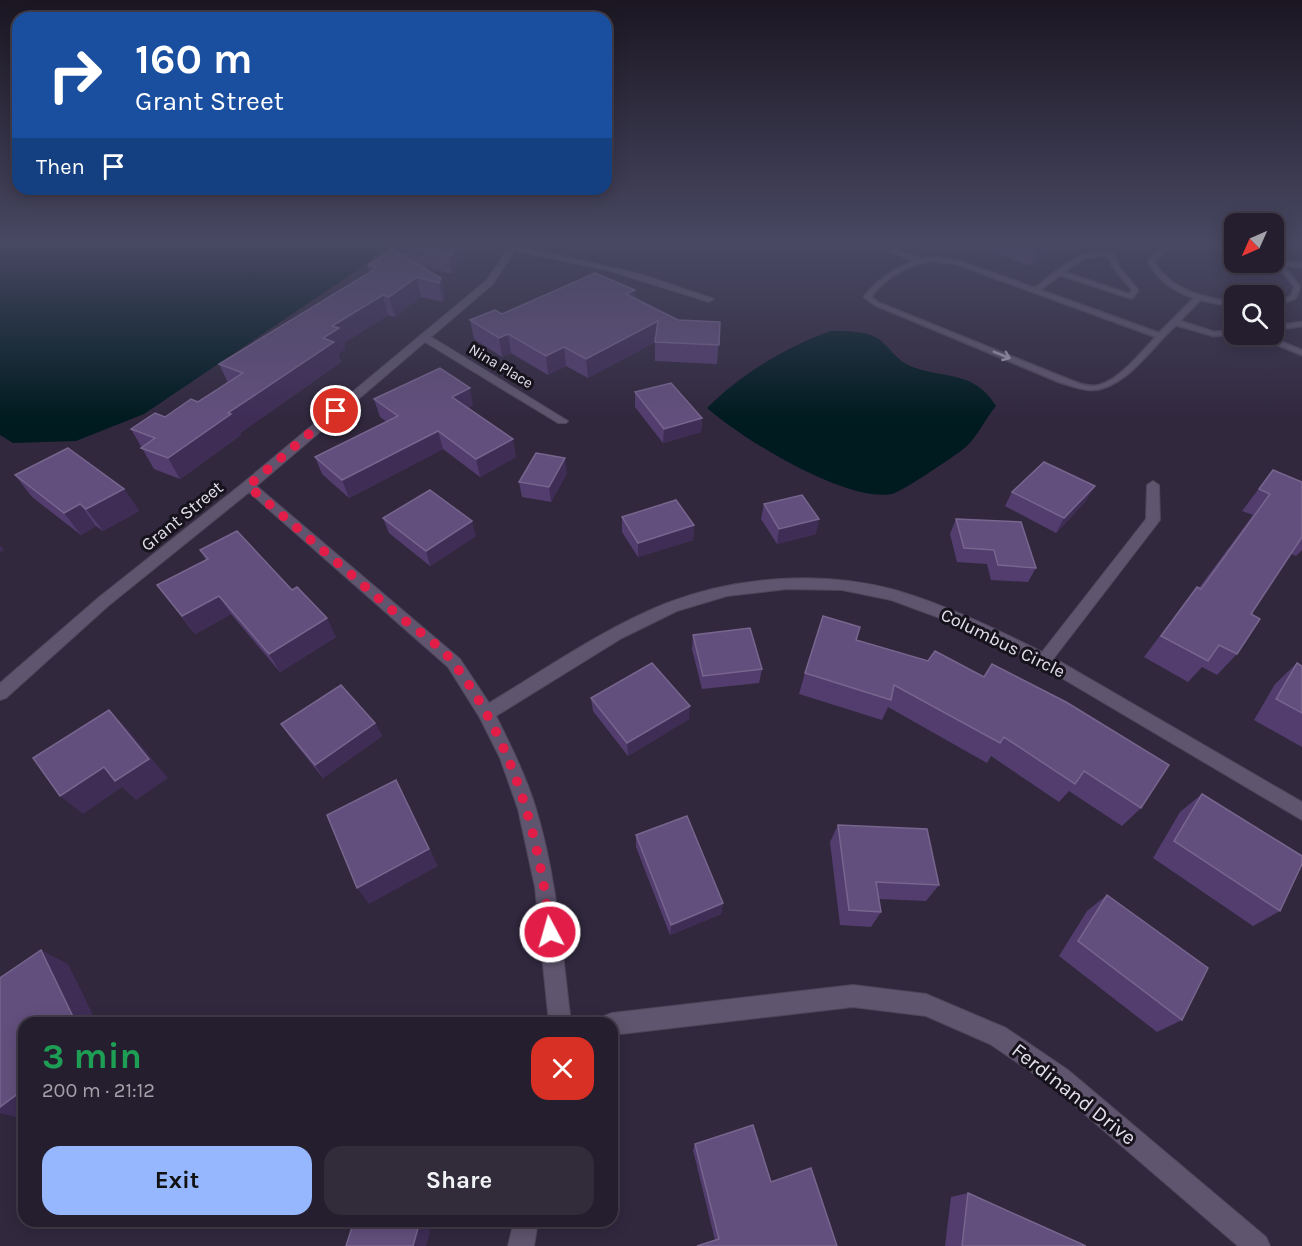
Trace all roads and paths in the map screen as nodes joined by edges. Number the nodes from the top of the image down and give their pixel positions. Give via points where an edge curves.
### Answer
1 (466, 302) edge
2 (874, 302) edge
3 (1069, 302) edge
4 (1194, 302) edge
5 (1175, 322) junction
6 (1302, 325) edge
7 (1284, 327) edge
8 (1224, 333) edge
9 (1158, 335) junction
10 (424, 337) junction
11 (1282, 345) edge
12 (1302, 353) edge
13 (562, 421) dead end
14 (1153, 485) dead end
15 (248, 486) junction
16 (1044, 660) junction
17 (0, 693) edge
18 (486, 713) junction
19 (1302, 812) edge
20 (559, 1017) edge
21 (618, 1023) edge
22 (525, 1227) edge
23 (521, 1246) edge
24 (1257, 1246) edge

1 - 10 street, Grant Street
2 -> 9 lane via 1062,380 1091,388 1105,386 1126,371
3 - 9 lane
4 - 5 lane
5 - 8 lane via 1214,334
5 - 9 lane
6 - 7 lane
10 - 13 street, Nina Place
10 - 15 street, Grant Street
11 - 12 lane
14 - 16 street via 1154,520
15 - 17 street, Grant Street via 103,602
15 - 18 street via 454,663
16 - 18 street, Columbus Circle via 972,624 893,595 842,585 787,584 727,591 672,607 617,634
16 - 19 street, Columbus Circle
18 - 20 street via 508,757 526,809 545,887
21 - 24 street, Ferdinand Drive via 852,996 926,1005 998,1036 1060,1078
22 - 23 street

